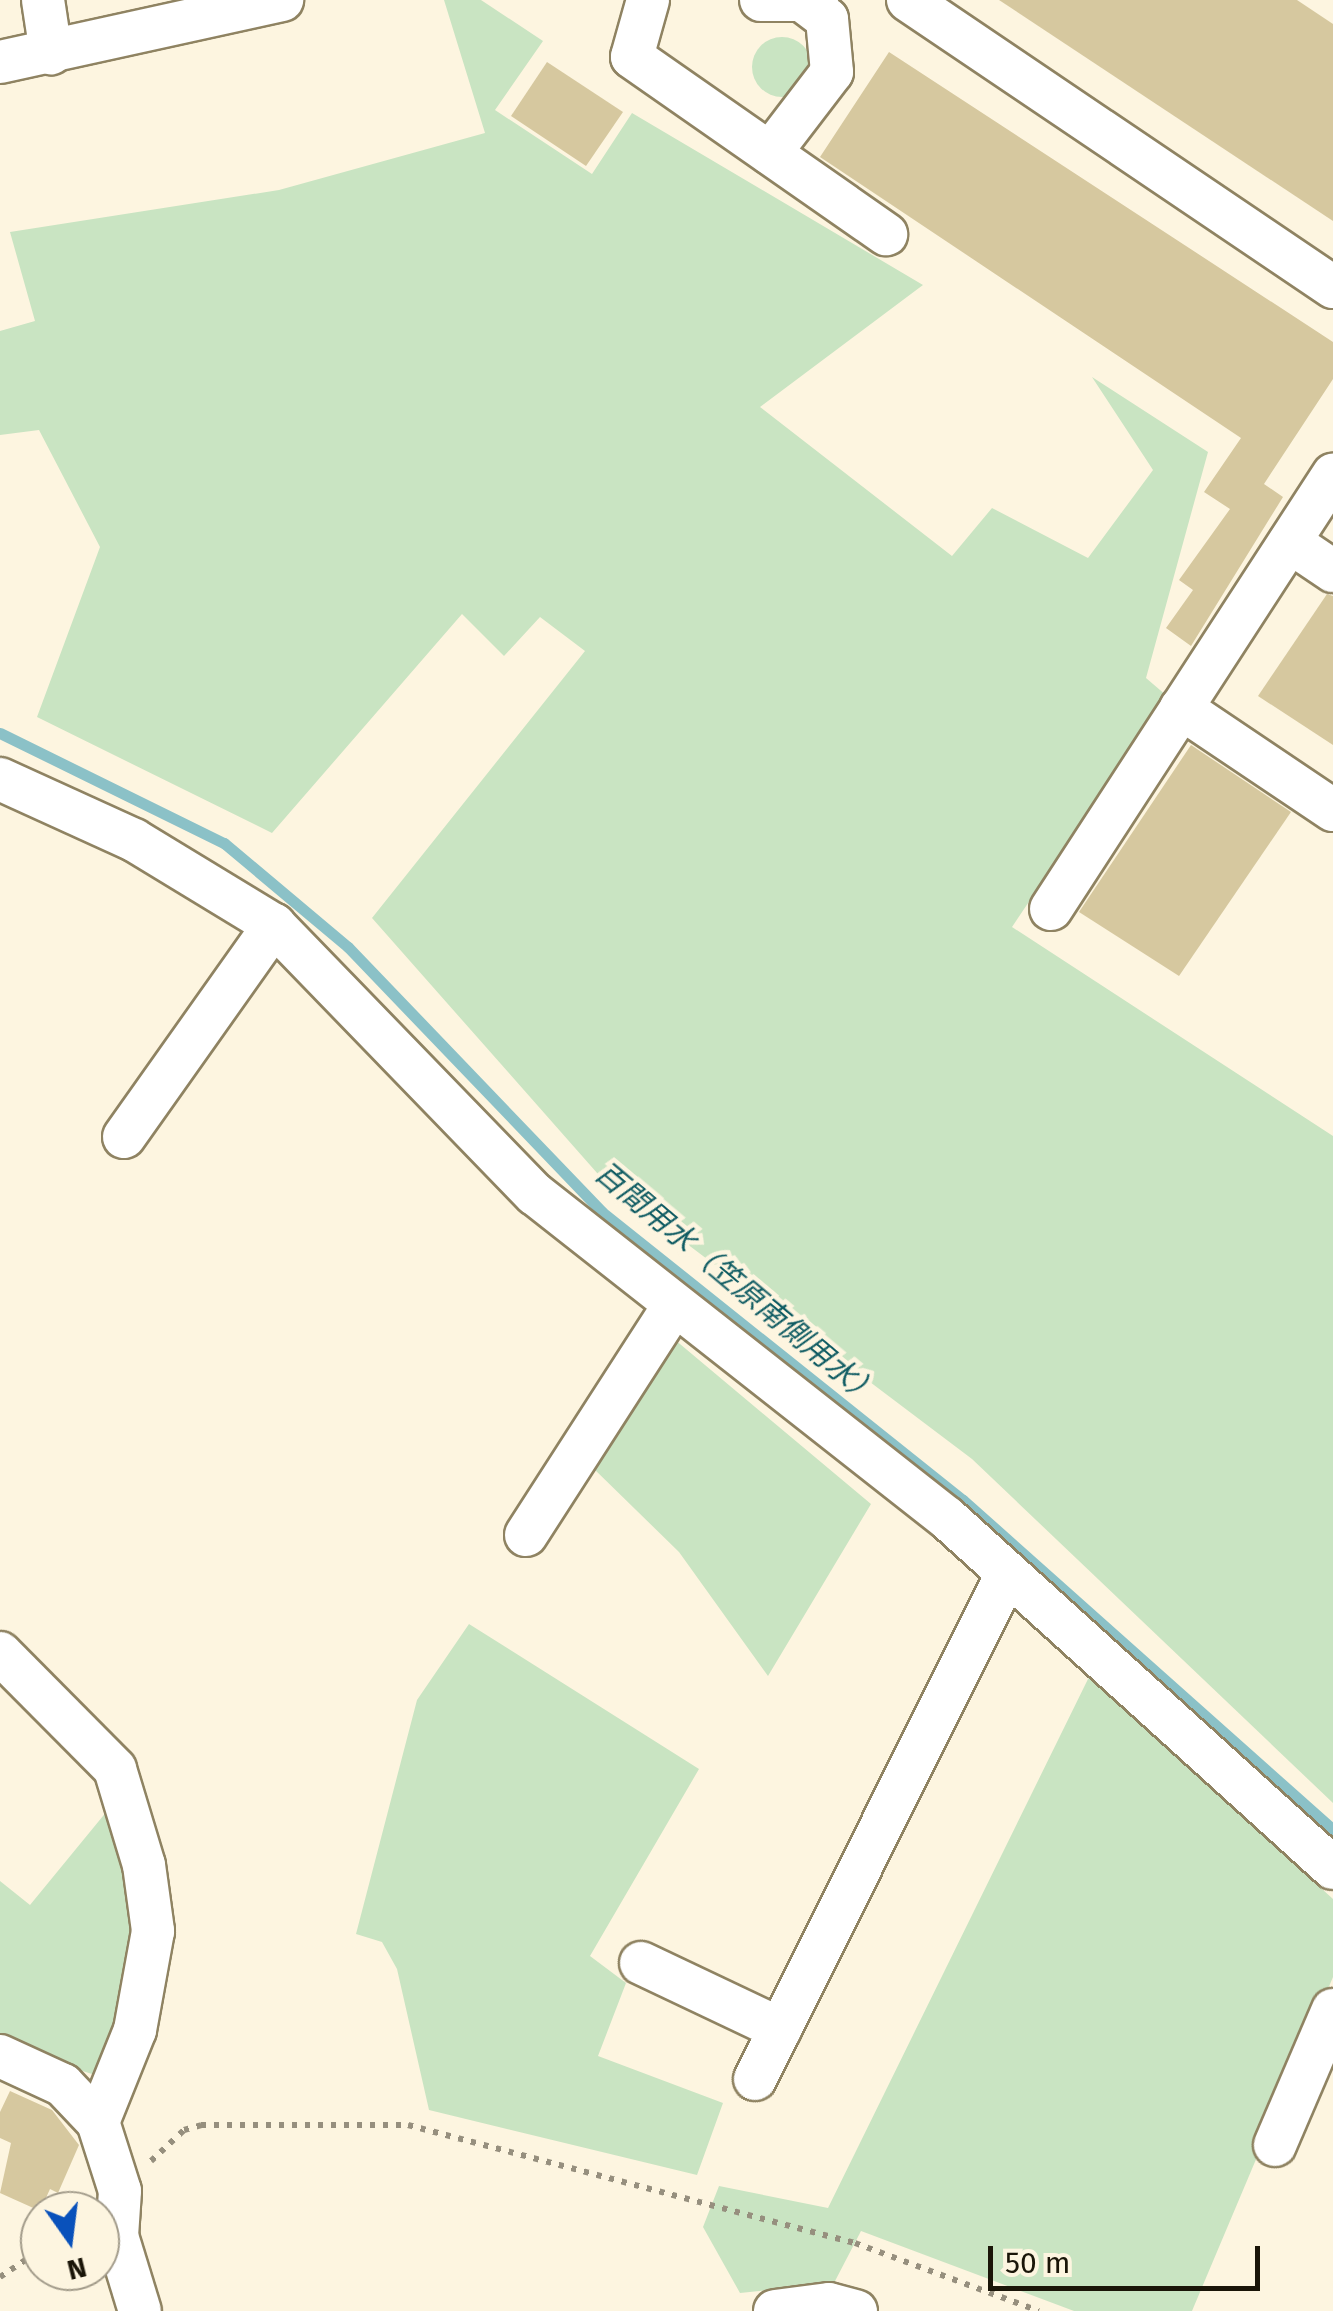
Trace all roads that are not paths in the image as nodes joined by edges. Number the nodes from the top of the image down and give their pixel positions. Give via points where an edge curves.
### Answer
1 (42, 0) edge
2 (282, 0) edge
3 (648, 0) edge
4 (761, 0) edge
5 (908, 0) edge
6 (812, 2) edge
7 (51, 53) junction
8 (0, 62) edge
9 (770, 154) junction
10 (886, 234) dead end
11 (1333, 287) edge
12 (1333, 475) edge
13 (1290, 542) junction
14 (1333, 570) edge
15 (1182, 708) junction
16 (0, 779) edge
17 (1333, 810) edge
18 (1051, 909) dead end
19 (274, 926) junction
20 (124, 1137) dead end
21 (673, 1307) junction
22 (526, 1535) dead end
23 (1007, 1574) junction
24 (0, 1653) edge
25 (1333, 1868) edge
26 (642, 1963) dead end
27 (1333, 2010) edge
28 (780, 2029) junction
29 (0, 2056) edge
30 (755, 2079) dead end
31 (98, 2122) junction
32 (1275, 2145) dead end
33 (140, 2311) edge
34 (774, 2311) edge
35 (856, 2311) edge

1 - 7 street
2 - 7 street
3 - 9 street via 632,57
4 - 6 street
5 - 11 street
6 - 9 street via 828,19 832,72
7 - 8 street
9 - 10 street
12 - 13 street
13 - 14 street
13 - 15 street
15 - 17 street
15 - 18 street
16 - 19 street via 134,840
19 - 20 street
19 - 21 street via 535,1194
21 - 22 street
21 - 23 street
23 - 25 street
23 - 28 street
24 - 31 street via 115,1770 144,1865 153,1930 142,1996
26 - 28 street
27 - 32 street
28 - 30 street
29 - 31 street via 63,2085
31 - 33 street via 120,2191 117,2236
34 - 35 street via 828,2304

